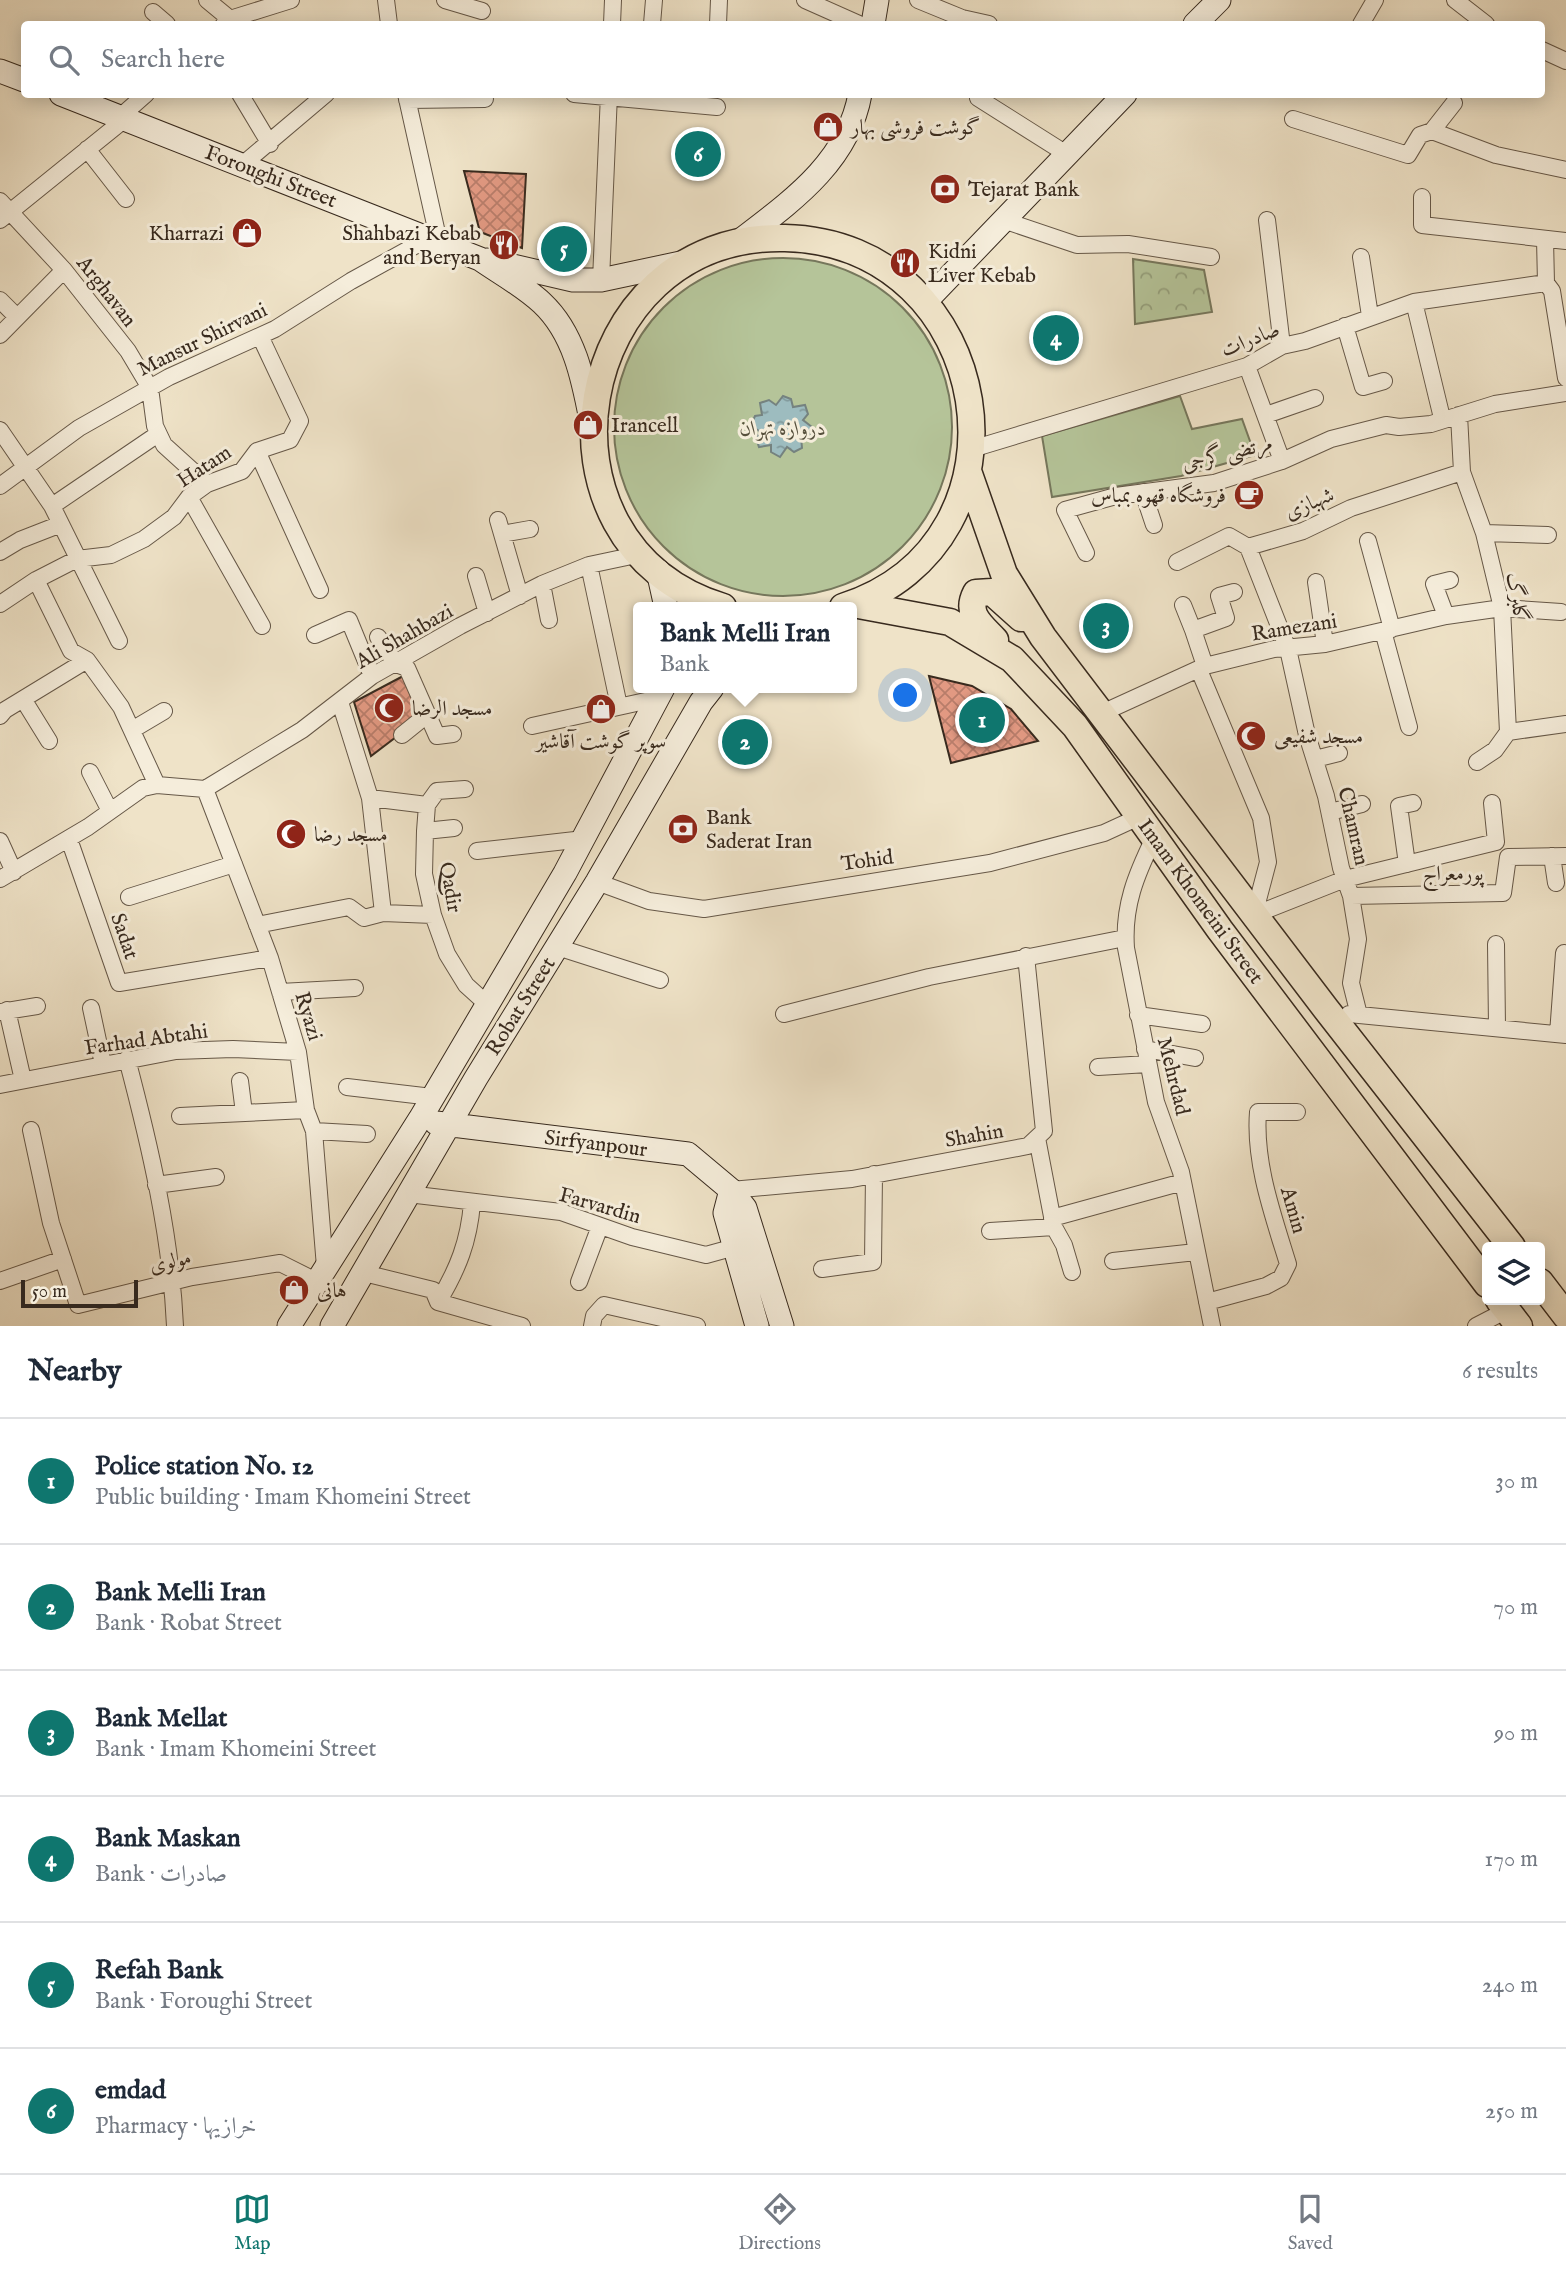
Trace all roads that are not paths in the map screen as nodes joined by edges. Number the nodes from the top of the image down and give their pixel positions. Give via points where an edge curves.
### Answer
1 (207, 0) edge
2 (291, 0) edge
3 (386, 0) edge
4 (445, 0) edge
5 (613, 0) edge
6 (654, 0) edge
7 (719, 0) edge
8 (805, 0) edge
9 (877, 0) edge
10 (918, 0) edge
11 (1219, 0) edge
12 (1376, 0) edge
13 (1455, 0) edge
14 (482, 11) dead end
15 (153, 12) dead end
16 (164, 21) edge
17 (226, 21) edge
18 (230, 21) edge
19 (389, 21) edge
20 (612, 21) edge
21 (652, 21) edge
22 (718, 21) edge
23 (852, 21) edge
24 (874, 21) edge
25 (976, 21) edge
26 (1198, 21) edge
27 (1363, 21) edge
28 (1482, 21) edge
29 (1545, 51) edge
30 (1566, 61) edge
31 (0, 71) edge
32 (21, 79) edge
33 (71, 98) edge
34 (142, 98) edge
35 (242, 98) edge
36 (322, 98) edge
37 (406, 98) edge
38 (446, 98) edge
39 (609, 98) edge
40 (629, 98) edge
41 (859, 98) edge
42 (978, 98) dead end
43 (1121, 98) edge
44 (485, 99) dead end
45 (1454, 103) dead end
46 (717, 107) dead end
47 (122, 118) junction
48 (1293, 119) dead end
49 (1432, 131) junction
50 (270, 144) junction
51 (87, 149) junction
52 (1065, 153) junction
53 (242, 165) junction
54 (1566, 170) edge
55 (1422, 197) dead end
56 (126, 199) dead end
57 (4, 211) edge
58 (1003, 220) junction
59 (1267, 220) dead end
60 (1545, 239) junction
61 (434, 240) junction
62 (1566, 241) edge
63 (737, 243) junction
64 (1211, 257) dead end
65 (1361, 257) dead end
66 (480, 259) junction
67 (693, 260) junction
68 (64, 270) junction
69 (552, 276) junction
70 (601, 280) junction
71 (1546, 283) junction
72 (536, 299) junction
73 (0, 300) edge
74 (925, 302) junction
75 (1414, 302) junction
76 (1370, 316) junction
77 (17, 317) junction
78 (1345, 326) junction
79 (0, 335) edge
80 (260, 336) junction
81 (1282, 346) junction
82 (1247, 366) junction
83 (1566, 378) edge
84 (1384, 381) dead end
85 (150, 388) junction
86 (1566, 393) edge
87 (1315, 398) dead end
88 (1266, 415) junction
89 (1460, 415) junction
90 (1443, 418) junction
91 (592, 426) junction
92 (0, 430) edge
93 (159, 434) junction
94 (257, 451) junction
95 (970, 460) junction
96 (1282, 461) junction
97 (26, 468) junction
98 (1462, 472) junction
99 (207, 484) junction
100 (0, 486) edge
101 (1143, 492) junction
102 (189, 497) junction
103 (52, 506) junction
104 (61, 524) junction
105 (1154, 525) dead end
106 (530, 529) dead end
107 (1484, 533) junction
108 (1548, 535) dead end
109 (1368, 541) dead end
110 (1248, 547) junction
111 (0, 552) edge
112 (1086, 553) dead end
113 (77, 559) junction
114 (1177, 562) dead end
115 (649, 563) junction
116 (589, 565) junction
117 (476, 576) dead end
118 (36, 580) junction
119 (1450, 580) dead end
120 (1316, 582) dead end
121 (541, 584) junction
122 (320, 590) dead end
123 (1234, 592) dead end
124 (520, 596) junction
125 (664, 602) edge
126 (710, 602) edge
127 (856, 602) edge
128 (0, 604) edge
129 (1183, 605) dead end
130 (857, 607) edge
131 (1502, 608) junction
132 (1560, 612) dead end
133 (487, 613) junction
134 (1446, 616) junction
135 (550, 620) dead end
136 (262, 626) dead end
137 (1193, 630) junction
138 (1387, 630) junction
139 (315, 635) dead end
140 (378, 637) dead end
141 (1043, 637) junction
142 (119, 641) dead end
143 (1325, 645) junction
144 (1288, 649) junction
145 (1012, 659) junction
146 (87, 660) junction
147 (396, 664) junction
148 (1202, 668) junction
149 (372, 676) junction
150 (661, 693) edge
151 (708, 693) edge
152 (23, 699) junction
153 (340, 702) junction
154 (619, 706) junction
155 (164, 711) dead end
156 (1102, 713) junction
157 (428, 714) junction
158 (0, 716) edge
159 (1566, 724) edge
160 (531, 726) dead end
161 (1409, 727) dead end
162 (132, 730) junction
163 (1508, 732) junction
164 (453, 734) dead end
165 (402, 735) dead end
166 (49, 741) dead end
167 (1339, 753) dead end
168 (1315, 759) junction
169 (1477, 762) dead end
170 (90, 772) dead end
171 (157, 785) junction
172 (205, 789) junction
173 (465, 789) dead end
174 (370, 798) junction
175 (1413, 803) dead end
176 (1492, 803) dead end
177 (1362, 804) dead end
178 (427, 805) junction
179 (110, 811) junction
180 (1330, 812) junction
181 (1147, 827) junction
182 (454, 828) dead end
183 (425, 831) junction
184 (69, 839) junction
185 (584, 839) junction
186 (0, 841) edge
187 (477, 851) dead end
188 (1559, 856) edge
189 (234, 864) junction
190 (1407, 864) junction
191 (7, 876) edge
192 (1345, 879) junction
193 (597, 882) junction
194 (1556, 883) dead end
195 (1351, 896) junction
196 (129, 897) dead end
197 (383, 913) junction
198 (433, 915) junction
199 (1254, 915) junction
200 (257, 925) junction
201 (1125, 938) junction
202 (1496, 944) dead end
203 (557, 947) junction
204 (1564, 953) dead end
205 (1026, 956) junction
206 (270, 958) junction
207 (660, 980) dead end
208 (355, 988) dead end
209 (280, 992) junction
210 (487, 1004) junction
211 (37, 1006) dead end
212 (91, 1009) dead end
213 (4, 1011) edge
214 (1329, 1013) junction
215 (784, 1014) dead end
216 (1138, 1015) junction
217 (1359, 1015) junction
218 (1202, 1024) dead end
219 (1497, 1027) junction
220 (1562, 1035) edge
221 (298, 1052) junction
222 (1147, 1056) junction
223 (1195, 1058) dead end
224 (127, 1059) junction
225 (103, 1064) junction
226 (1098, 1067) dead end
227 (23, 1080) junction
228 (240, 1082) dead end
229 (0, 1085) edge
230 (347, 1087) dead end
231 (432, 1097) junction
232 (306, 1110) junction
233 (1297, 1112) dead end
234 (244, 1113) junction
235 (180, 1116) dead end
236 (419, 1119) junction
237 (448, 1126) junction
238 (31, 1130) dead end
239 (314, 1132) junction
240 (367, 1134) dead end
241 (1037, 1138) junction
242 (874, 1174) junction
243 (216, 1177) dead end
244 (1183, 1182) junction
245 (156, 1185) junction
246 (731, 1190) junction
247 (408, 1194) junction
248 (472, 1203) junction
249 (1053, 1223) junction
250 (600, 1226) junction
251 (990, 1231) dead end
252 (1508, 1242) edge
253 (735, 1247) junction
254 (1196, 1252) junction
255 (63, 1259) junction
256 (1113, 1261) dead end
257 (822, 1269) dead end
258 (1072, 1272) dead end
259 (364, 1273) junction
260 (321, 1274) junction
261 (1482, 1277) edge
262 (0, 1281) edge
263 (173, 1281) junction
264 (579, 1282) dead end
265 (1545, 1289) edge
266 (1206, 1301) junction
267 (438, 1302) junction
268 (1508, 1312) edge
269 (1566, 1316) edge
270 (498, 1322) edge
271 (175, 1326) edge
272 (289, 1326) edge
273 (332, 1326) edge
274 (523, 1326) edge
275 (592, 1326) edge
276 (697, 1326) edge
277 (757, 1326) edge
278 (782, 1326) edge
279 (1209, 1326) edge
280 (1476, 1326) edge

1 - 17 street
2 - 18 street
3 - 19 street
4 - 14 street
5 - 20 street
6 - 21 street
7 - 22 street
8 - 23 street
9 - 24 main road
10 - 25 street
11 - 26 main road
12 - 27 street
13 - 28 street
15 - 16 street
29 - 30 street
31 - 32 main road
33 - 47 main road, Foroughi Street
34 - 47 street
35 - 50 street
36 - 50 street
37 - 61 street
38 - 44 street
39 - 70 street
40 - 46 street
41 - 63 main road via 856,117 835,156 805,190
42 - 52 street
43 - 52 main road
45 - 49 street
47 - 51 street
47 - 53 main road, Foroughi Street
48 - 49 street via 1408,155 1420,135
49 - 54 street via 1496,155
50 - 53 street
51 - 56 street
51 - 57 street
52 - 58 main road
53 - 61 main road, Foroughi Street
55 - 60 street via 1422,225
57 - 68 street, Arghavan
58 - 64 street via 1077,245 1128,244
58 - 74 main road
59 - 81 street
60 - 62 street
60 - 71 street
61 - 66 main road, Foroughi Street
61 - 80 street, Mansur Shirvani
63 - 67 main road
63 - 74 main road via 783,238 840,247 891,271
65 - 76 street
66 - 69 main road, Foroughi Street
66 - 72 main road, Foroughi Street
67 - 70 main road, Foroughi Street
67 - 91 main road via 654,287 624,323 599,377
68 - 77 street
68 - 85 street, Arghavan via 128,351
69 - 70 main road, Foroughi Street
69 - 72 main road via 548,294
71 - 75 street, صادرات
71 - 83 street via 1552,291
72 - 91 main road, Foroughi Street via 563,328 582,372
73 - 77 street
74 - 95 main road via 951,339 967,381 973,426
75 - 76 street, صادرات
75 - 90 street
76 - 78 street, صادرات
77 - 79 street
78 - 81 street, صادرات
78 - 84 street via 1363,387
80 - 85 street, Mansur Shirvani
80 - 94 street, Hatam via 300,421 290,440
81 - 82 street, صادرات
82 - 88 street
82 - 95 street, صادرات
85 - 93 street, Arghavan
85 - 97 street, Mansur Shirvani via 79,428
86 - 89 street, مرتضی گرجی via 1495,404
87 - 88 street
88 - 96 street
89 - 90 street, مرتضی گرجی
89 - 98 street, گلبرگ
90 - 96 street, مرتضی گرجی via 1432,424 1386,425 1331,439
91 - 115 main road via 604,495
92 - 97 street
93 - 99 street, Arghavan via 164,446
93 - 103 street
94 - 99 street, Hatam via 242,471
94 - 122 street
95 - 127 main road via 952,514 927,552 893,582
95 - 141 main road, Imam Khomeini Street via 1004,574
96 - 101 street, مرتضی گرجی via 1214,483
97 - 100 street, Mansur Shirvani
97 - 103 street
98 - 107 street, گلبرگ
98 - 110 street, شهبازی
99 - 102 street, Hatam
101 - 105 street
101 - 112 street, مرتضی گرجی via 1065,510
102 - 113 street, Hatam via 174,517 144,539 111,555
102 - 136 street
103 - 104 street
104 - 111 street
104 - 113 street
106 - 124 street via 500,527
107 - 108 street
107 - 131 street, گلبرگ
109 - 138 street
110 - 114 street, شهبازی via 1229,536
110 - 144 street, Chamran
113 - 118 street, Hatam
113 - 142 street
115 - 116 street, Ali Shahbazi
115 - 125 main road
115 - 126 main road
116 - 121 street, Ali Shahbazi
116 - 154 street
117 - 133 street
118 - 128 street, Hatam
118 - 146 street via 71,651
119 - 134 street via 1434,584
120 - 143 street
121 - 124 street, Ali Shahbazi
121 - 135 street
123 - 137 street via 1219,596 1226,618
124 - 133 street, Ali Shahbazi
129 - 137 street
130 - 145 main road, Imam Khomeini Street via 950,622
131 - 132 street, Ramezani
131 - 134 street, Ramezani
131 - 163 street, گلبرگ
133 - 147 street, Ali Shahbazi
134 - 138 street, Ramezani
137 - 148 street
138 - 143 street, Ramezani
138 - 161 street
139 - 149 street via 349,620
140 - 147 street
141 - 145 main road via 992,592 976,593 972,615
141 - 156 main road, Imam Khomeini Street
143 - 144 street, Ramezani
144 - 148 street, Ramezani
144 - 168 street, Chamran
145 - 181 main road, Imam Khomeini Street via 1075,726
146 - 152 street
146 - 162 street
147 - 149 street, Ali Shahbazi
147 - 157 street via 407,668
148 - 156 street, Ramezani
148 - 199 street via 1261,818 1268,862
149 - 153 street, Ali Shahbazi
150 - 154 street
150 - 185 main road, Robat Street
151 - 193 main road, Robat Street
152 - 158 street
152 - 166 street
153 - 172 street, Ali Shahbazi
153 - 174 street
154 - 160 street
155 - 162 street
156 - 199 main road, Imam Khomeini Street
157 - 164 street via 437,736
157 - 165 street
159 - 163 street
162 - 171 street
163 - 169 street via 1495,750
167 - 168 street
168 - 180 street, Chamran
170 - 179 street
171 - 172 street
171 - 179 street via 143,788
172 - 189 street, Ryazi
173 - 178 street via 436,792
174 - 178 street
174 - 197 street
175 - 190 street via 1399,806
176 - 190 street via 1496,842
177 - 180 street
178 - 183 street, Qadir
179 - 184 street
180 - 192 street, Chamran
181 - 193 street, Tohid via 1104,833 990,863 704,909 649,901
181 - 201 street, Mehrdad via 1124,923
181 - 261 main road, Imam Khomeini Street
182 - 183 street
183 - 198 street, Qadir via 424,874
184 - 191 street
184 - 206 street, Sadat via 119,983
185 - 187 street
185 - 210 main road, Robat Street
186 - 191 street
188 - 194 street
188 - 195 street, پورمعراج via 1508,857 1503,893
189 - 196 street
189 - 200 street, Ryazi
190 - 192 street
192 - 195 street, Chamran
192 - 199 street
193 - 203 main road, Robat Street
195 - 217 street, Chamran via 1358,939 1351,983
197 - 198 street
197 - 200 street via 363,918 349,907
198 - 210 street, Qadir via 447,954 466,985
199 - 214 main road, Imam Khomeini Street
200 - 206 street, Ryazi
201 - 205 street
201 - 216 street, Mehrdad
202 - 219 street
203 - 207 street
203 - 237 main road, Robat Street
204 - 220 street
205 - 215 street
205 - 241 street via 1045,1131
206 - 209 street, Ryazi
208 - 209 street
209 - 221 street, Ryazi
210 - 231 main road, Robat Street
211 - 213 street
212 - 225 street
213 - 227 street
214 - 217 street
214 - 252 main road, Imam Khomeini Street
216 - 218 street
216 - 222 street, Mehrdad
217 - 219 street
219 - 220 street
221 - 224 street, Farhad Abtahi via 176,1051
221 - 232 street, Ryazi
222 - 223 street
222 - 226 street
222 - 244 street, Mehrdad via 1156,1102
224 - 225 street, Farhad Abtahi
224 - 245 street
225 - 227 street, Farhad Abtahi
227 - 229 street, Farhad Abtahi
228 - 234 street
230 - 231 street
231 - 236 main road, Robat Street
232 - 234 street
232 - 239 street, Ryazi
233 - 266 street, Amin via 1258,1112 1256,1128 1267,1194 1288,1264 1281,1278 1266,1286
234 - 235 street
236 - 237 main road, Sirfyanpour
236 - 260 main road, Robat Street
237 - 246 main road, Sirfyanpour via 688,1154
237 - 247 main road, Robat Street
238 - 255 street, مولوی
239 - 240 street
239 - 260 street, Ryazi
241 - 242 street, Shahin via 1028,1146
241 - 249 street
242 - 246 street, Shahin
242 - 257 street via 873,1262
243 - 245 street
244 - 249 street
244 - 254 street, Mehrdad
245 - 263 street
246 - 253 main road via 725,1213
246 - 278 main road, Sirfyanpour via 745,1208
247 - 248 street, Farvardin
247 - 259 main road, Robat Street
248 - 250 street, Farvardin via 561,1212
248 - 267 street via 466,1248
249 - 251 street
249 - 258 street
250 - 253 street, Farvardin via 706,1255
250 - 264 street
253 - 277 main road
254 - 256 street
254 - 266 street, Mehrdad
255 - 262 street
255 - 263 street, مولوی via 78,1305
259 - 267 street via 433,1290
259 - 273 main road, Robat Street
260 - 263 street, مولوی via 280,1263
260 - 272 main road, Robat Street
263 - 271 street
265 - 269 main road
266 - 279 street, Mehrdad
267 - 270 street
268 - 280 street
270 - 274 street
275 - 276 street via 604,1305

